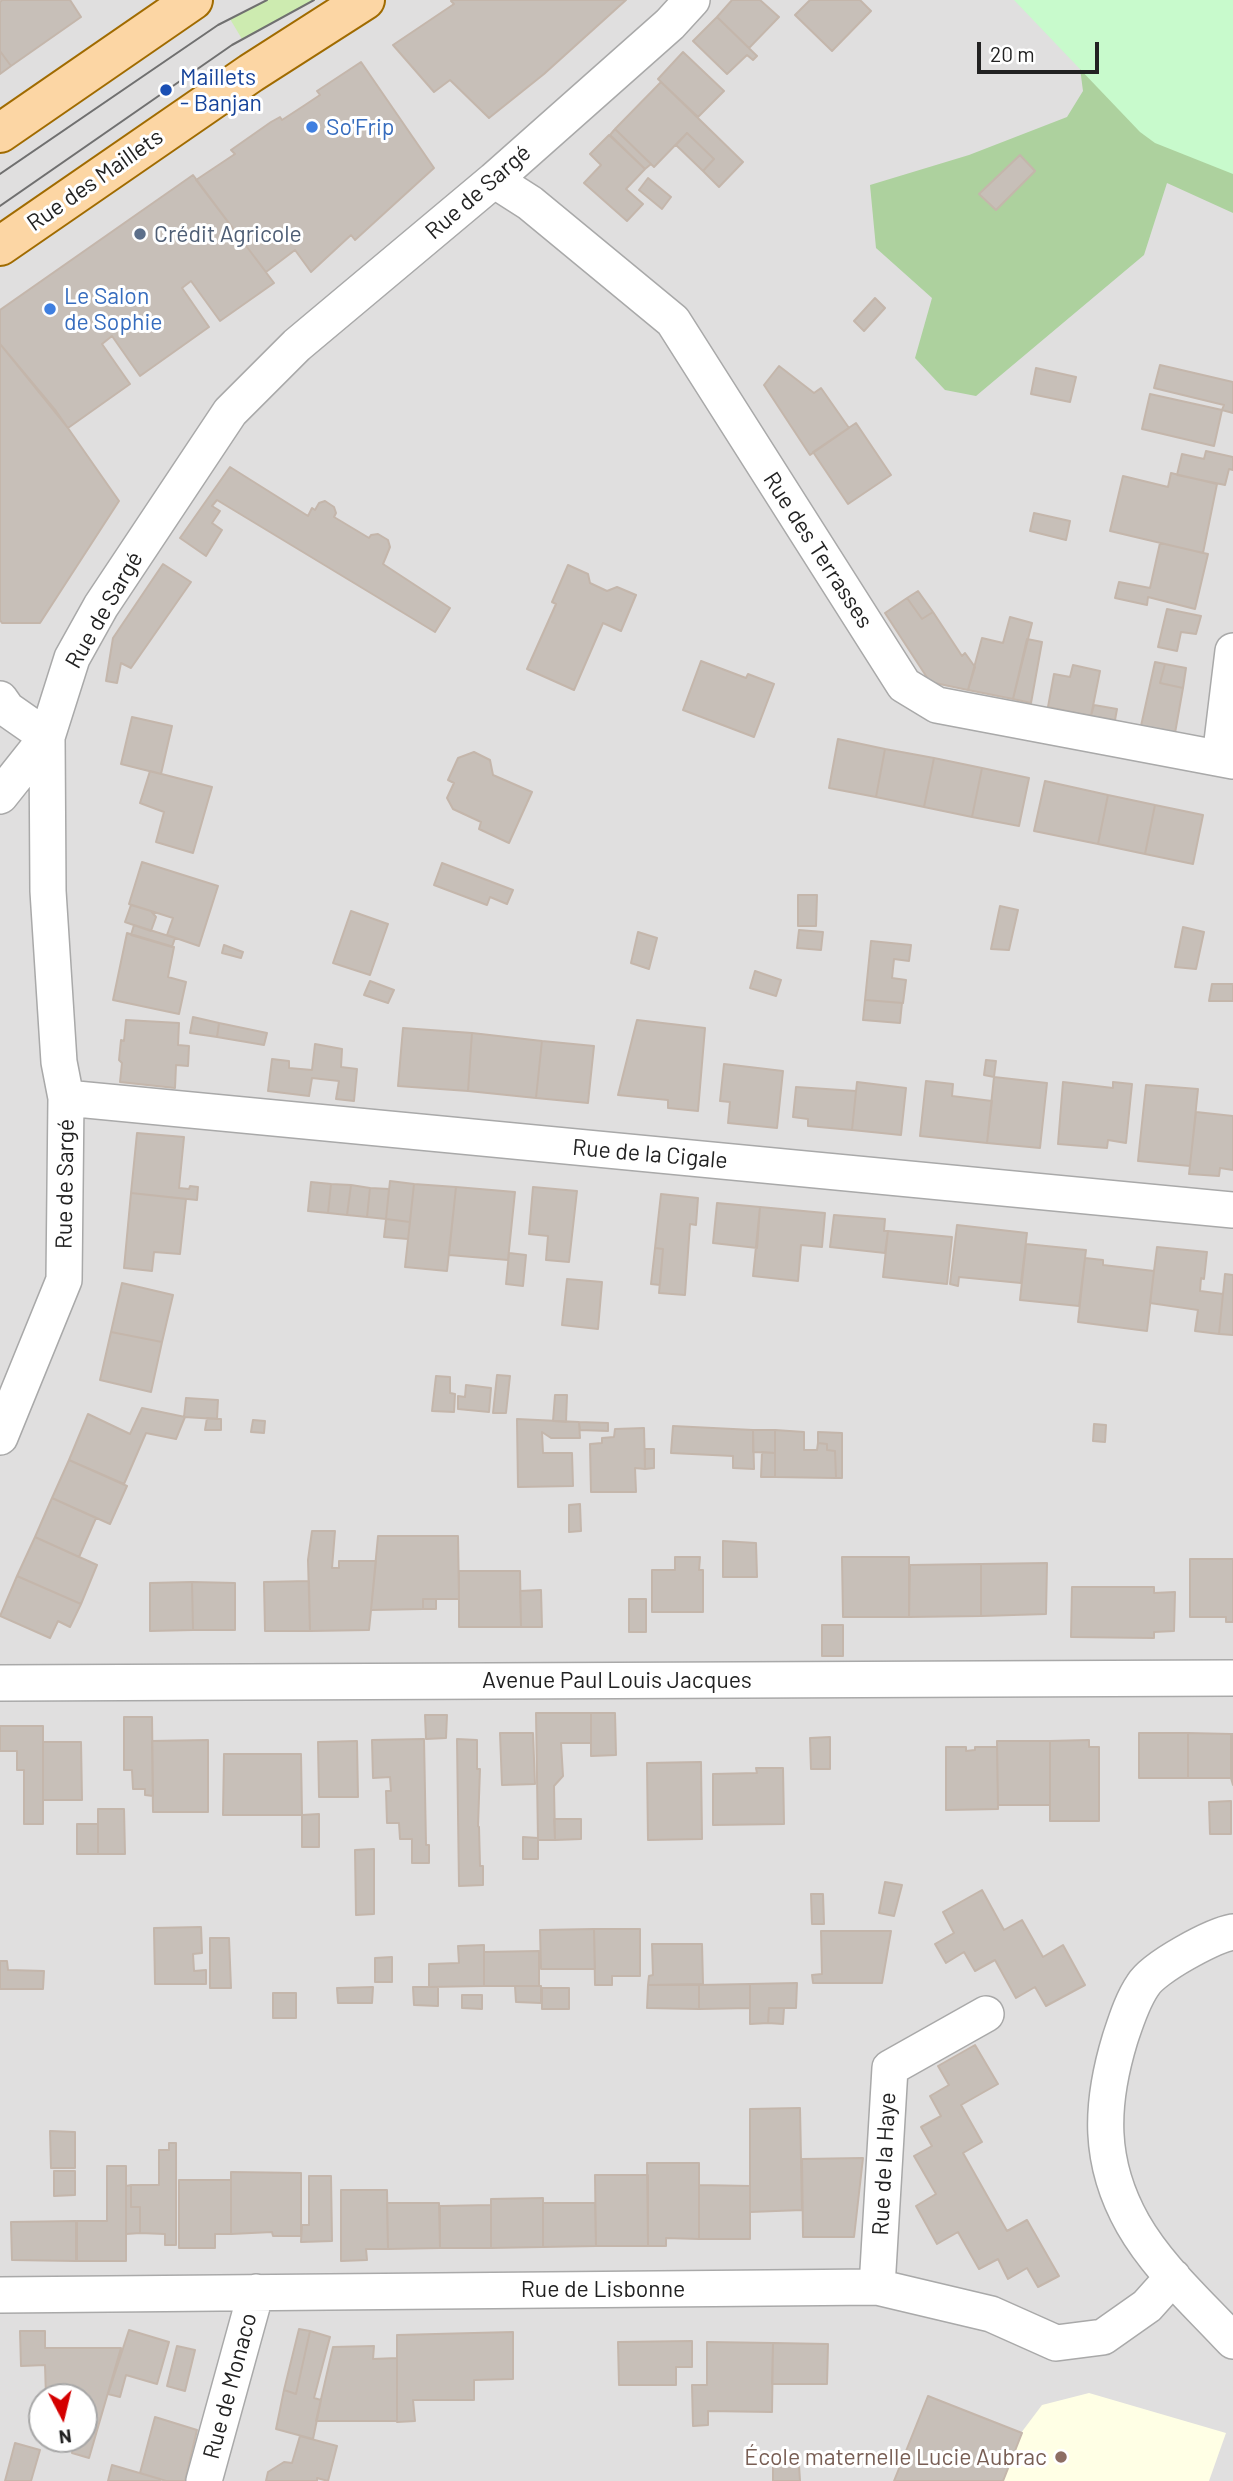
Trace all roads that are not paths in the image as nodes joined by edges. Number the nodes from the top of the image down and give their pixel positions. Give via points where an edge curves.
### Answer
1 (193, 0) edge
2 (365, 0) edge
3 (692, 0) edge
4 (0, 133) edge
5 (494, 180) junction
6 (0, 246) edge
7 (1233, 652) edge
8 (0, 699) edge
9 (47, 737) junction
10 (1226, 760) edge
11 (0, 796) edge
12 (66, 1098) junction
13 (1233, 1210) edge
14 (0, 1437) edge
15 (1233, 1678) edge
16 (0, 1683) edge
17 (1233, 1932) edge
18 (986, 2014) dead end
19 (1173, 2277) junction
20 (867, 2287) junction
21 (256, 2292) junction
22 (0, 2295) edge
23 (1233, 2341) edge
24 (204, 2481) edge

1 - 4 main road
2 - 6 main road, Rue des Maillets
3 - 5 street, Rue de Sargé
5 - 9 street, Rue de Sargé via 297,345 230,412 101,606 72,658
5 - 10 street, Rue des Terrasses via 530,202 673,321 904,685 937,705
7 - 10 street
8 - 9 street
9 - 11 street
9 - 12 street, Rue de Sargé via 49,904
12 - 13 street, Rue de la Cigale
12 - 14 street, Rue de Sargé via 64,1280
15 - 16 street, Avenue Paul Louis Jacques
17 - 19 street via 1185,1952 1144,1983 1125,2022 1107,2087 1104,2123 1113,2175 1133,2224
18 - 20 street, Rue de la Haye via 890,2068
19 - 20 street, Rue de Lisbonne via 1147,2306 1103,2337 1056,2343 991,2314
19 - 23 street
20 - 21 street, Rue de Lisbonne
21 - 22 street, Rue de Lisbonne
21 - 24 street, Rue de Monaco

